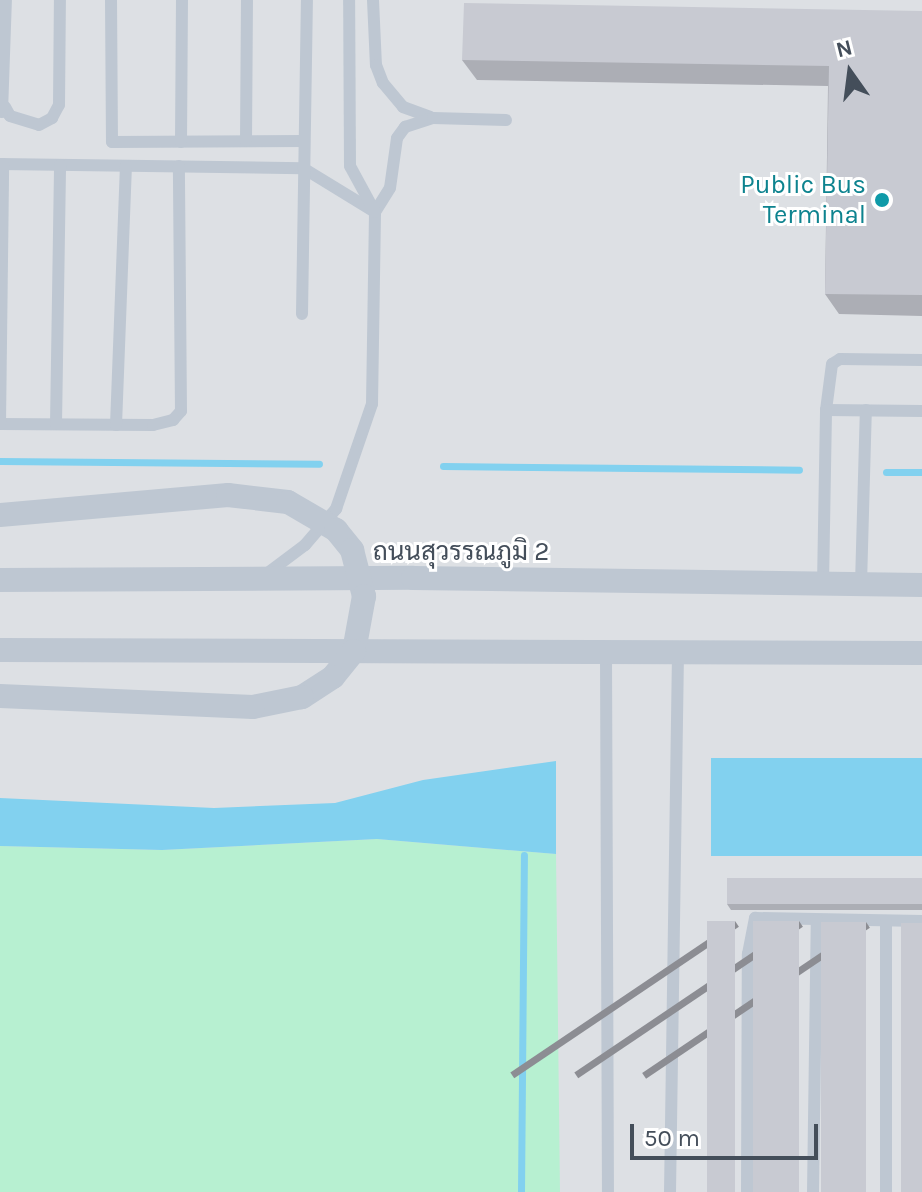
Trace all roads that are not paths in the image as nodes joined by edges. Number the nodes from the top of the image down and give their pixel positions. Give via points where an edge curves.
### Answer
1 (6, 0) edge
2 (60, 0) edge
3 (111, 0) edge
4 (182, 0) edge
5 (247, 0) edge
6 (307, 0) edge
7 (349, 0) edge
8 (373, 0) edge
9 (2, 111) edge
10 (433, 118) junction
11 (506, 120) dead end
12 (246, 141) junction
13 (304, 141) junction
14 (181, 142) junction
15 (2, 164) edge
16 (60, 165) junction
17 (126, 166) junction
18 (179, 166) junction
19 (303, 168) junction
20 (375, 212) junction
21 (302, 314) dead end
22 (922, 360) edge
23 (826, 410) junction
24 (866, 410) junction
25 (922, 411) edge
26 (0, 424) edge
27 (56, 424) junction
28 (116, 425) junction
29 (0, 515) edge
30 (0, 580) edge
31 (256, 582) junction
32 (823, 584) junction
33 (861, 584) junction
34 (922, 585) edge
35 (0, 650) edge
36 (922, 653) edge
37 (678, 654) junction
38 (606, 656) junction
39 (0, 696) edge
40 (817, 920) junction
41 (886, 921) junction
42 (922, 921) edge
43 (608, 1192) edge
44 (670, 1192) edge
45 (747, 1192) edge
46 (813, 1192) edge
47 (886, 1192) edge

1 - 9 lane
2 - 9 lane via 59,105 52,118 39,125
3 - 14 lane via 112,142
4 - 14 lane
5 - 12 lane
6 - 13 lane
7 - 20 lane via 350,166
8 - 10 lane via 376,65 383,83 403,107
10 - 11 lane
10 - 20 lane via 400,132 390,188
12 - 13 lane
12 - 14 lane
13 - 19 lane
15 - 16 lane
15 - 26 lane
16 - 17 lane
16 - 27 lane
17 - 18 lane
17 - 28 lane
18 - 19 lane
18 - 28 lane via 181,411 173,420 153,425
19 - 20 lane
19 - 21 lane
20 - 31 lane via 372,404 357,460 336,509 305,545
22 - 23 lane via 840,359 832,364
23 - 24 lane
23 - 32 lane
24 - 25 lane
24 - 33 lane
26 - 27 lane
27 - 28 lane
29 - 39 street, bridge via 256,495 278,500 336,530 352,550 364,596 354,651 333,677 302,697 253,707
30 - 31 street, ถนนสุวรรณภูมิ 2
31 - 32 street, ถนนสุวรรณภูมิ 2 via 413,578
32 - 33 street, ถนนสุวรรณภูมิ 2
33 - 34 street, ถนนสุวรรณภูมิ 2
35 - 38 street
36 - 37 street
37 - 38 street
37 - 44 lane
38 - 43 lane
40 - 41 lane
40 - 45 lane via 755,918 748,954
40 - 46 lane
41 - 42 lane
41 - 47 lane

